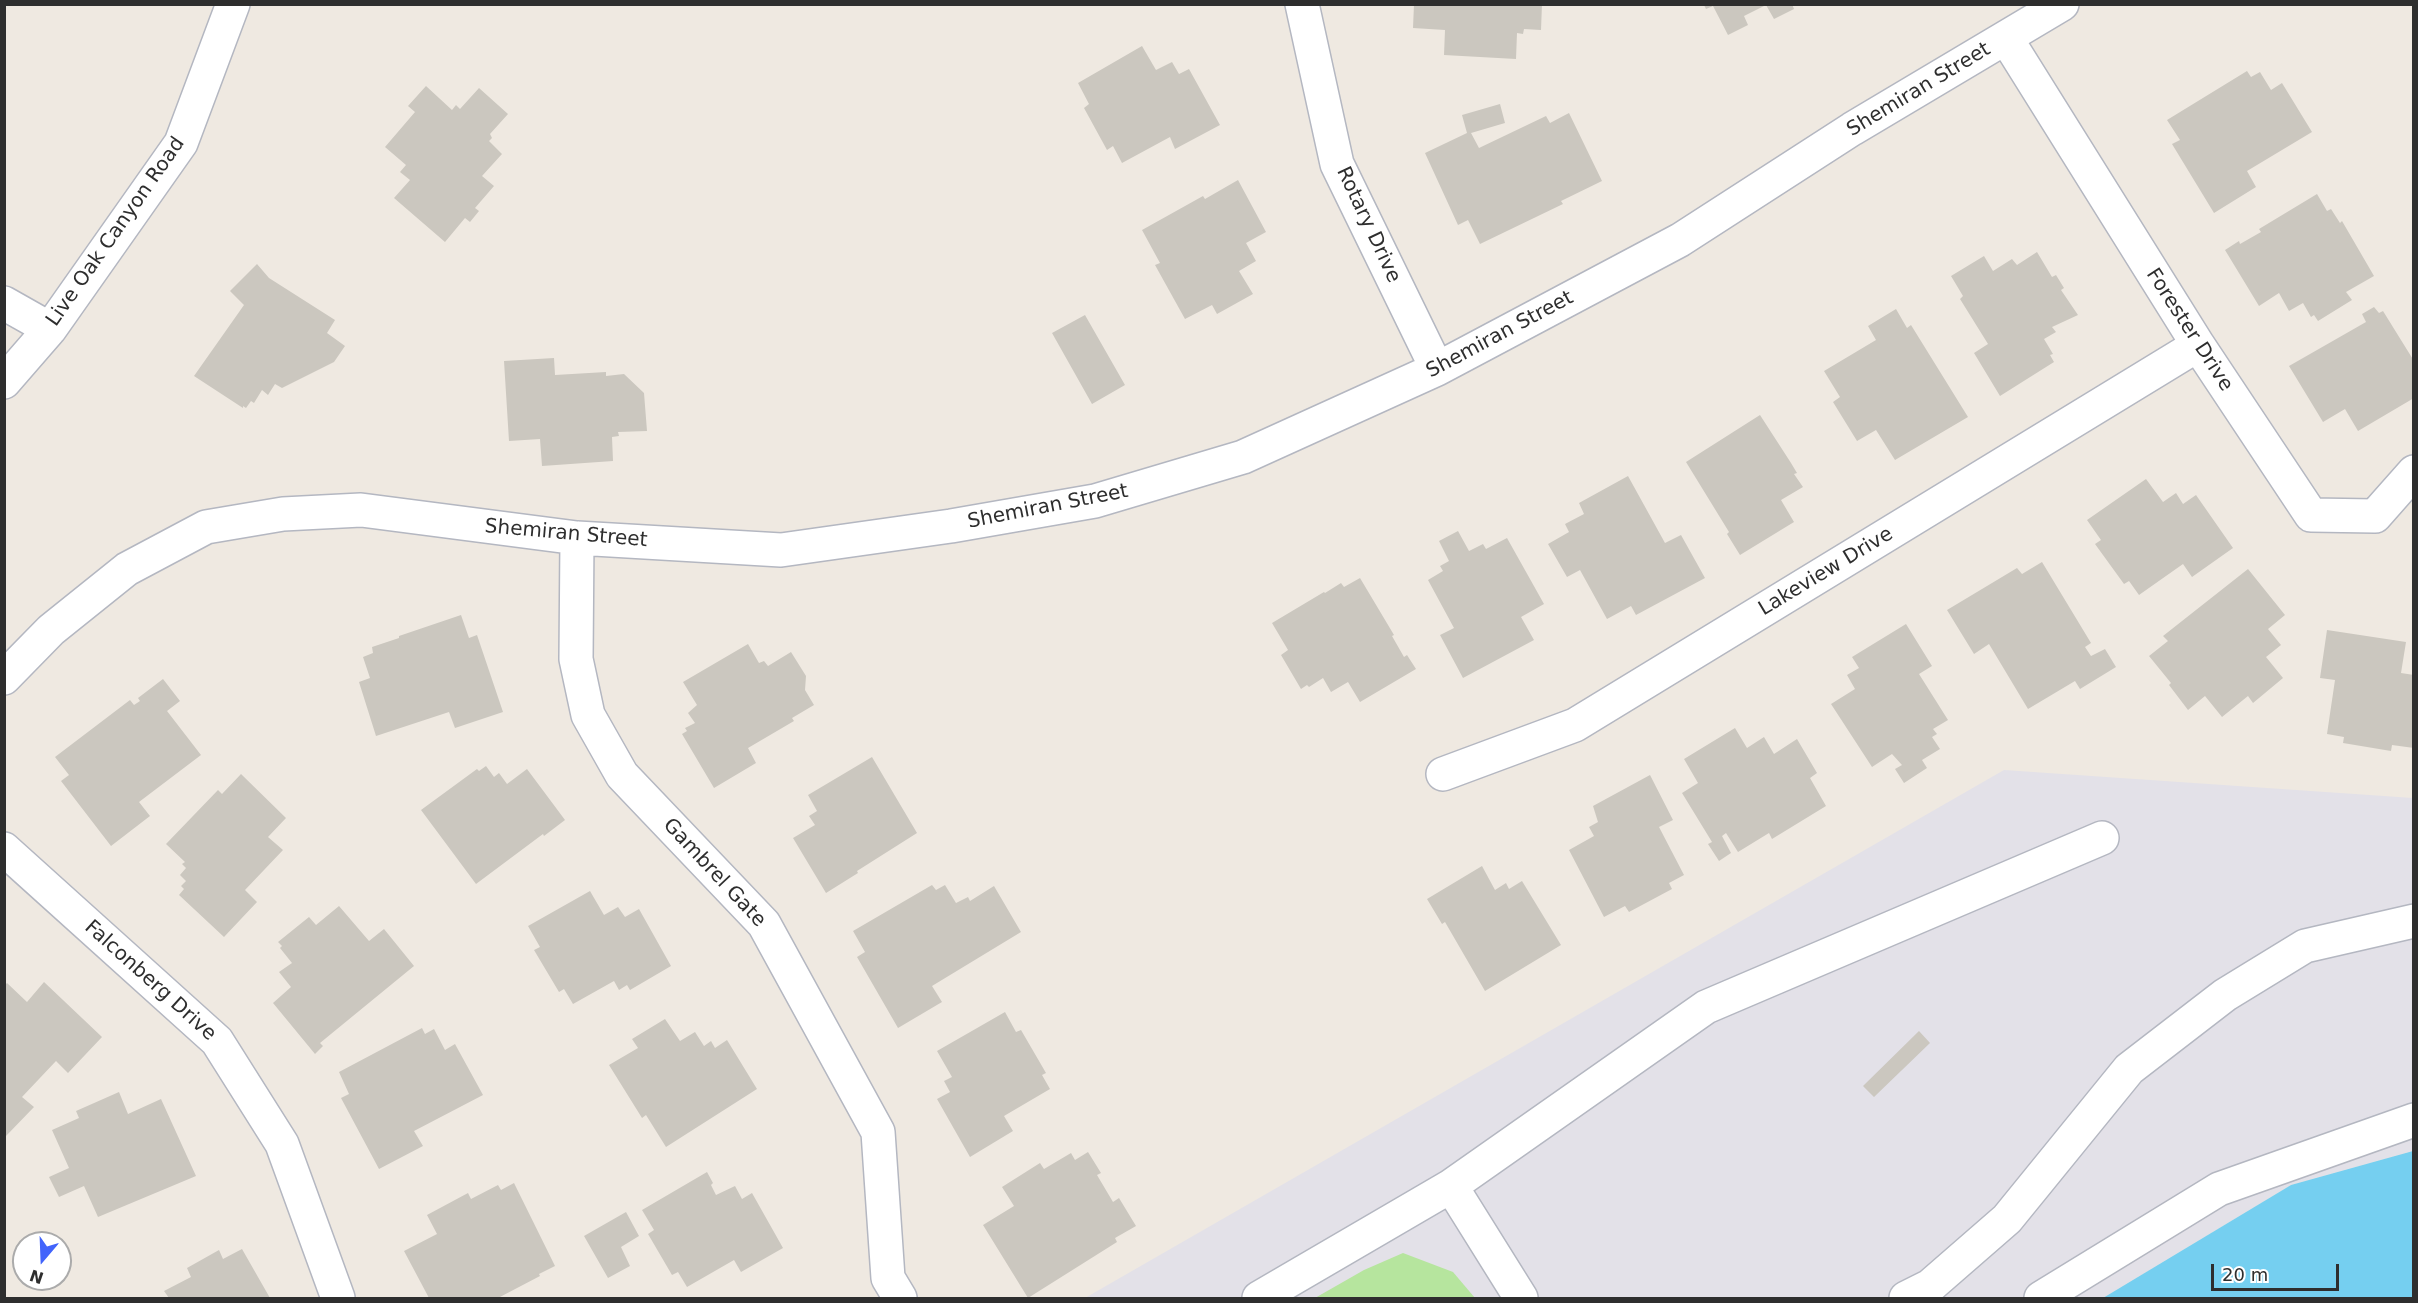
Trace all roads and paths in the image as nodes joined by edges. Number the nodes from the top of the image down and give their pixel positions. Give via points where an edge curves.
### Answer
1 (233, 4) edge
2 (1302, 4) edge
3 (2061, 4) edge
4 (2006, 38) junction
5 (4, 303) edge
6 (50, 328) junction
7 (2198, 345) junction
8 (1437, 369) junction
9 (4, 382) edge
10 (2414, 472) edge
11 (577, 538) junction
12 (4, 678) edge
13 (1443, 774) dead end
14 (2102, 838) dead end
15 (4, 849) edge
16 (2414, 921) edge
17 (2414, 1120) edge
18 (1451, 1186) junction
19 (894, 1288) edge
20 (338, 1299) edge
21 (1259, 1299) edge
22 (1521, 1299) edge
23 (1906, 1299) edge
24 (2041, 1299) edge

1 - 6 street, Live Oak Canyon Road via 181,143
2 - 8 street, Rotary Drive via 1338,164
3 - 4 street, Shemiran Street
4 - 7 street, Forester Drive
4 - 8 street, Shemiran Street via 1852,129 1680,240
5 - 6 street
6 - 9 street, Live Oak Canyon Road
7 - 10 street, Forester Drive via 2311,515 2375,516
7 - 13 street, Lakeview Drive via 1575,725
8 - 11 street, Shemiran Street via 1243,457 1095,501 781,550
11 - 12 street, Shemiran Street via 361,510 282,514 206,527 127,569 51,630
11 - 19 street, Gambrel Gate via 576,659 588,715 622,775 764,924 878,1132
14 - 18 street via 1706,1007
15 - 20 street, Falconberg Drive via 218,1041 282,1144
16 - 23 street via 2305,946 2225,994 2129,1069 2007,1220 1930,1286
17 - 24 street via 2219,1189
18 - 21 street
18 - 22 street

